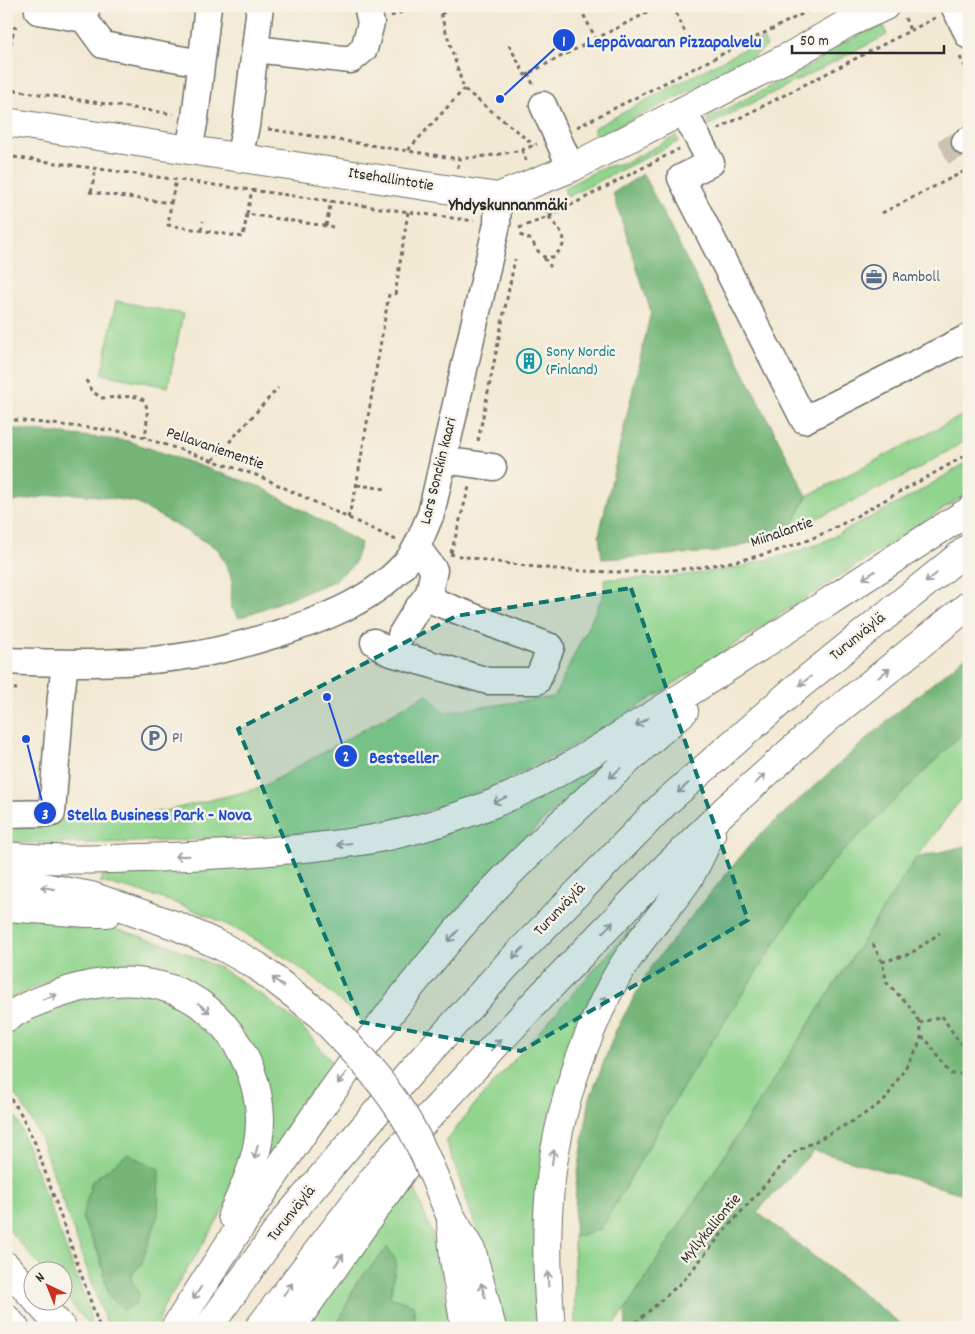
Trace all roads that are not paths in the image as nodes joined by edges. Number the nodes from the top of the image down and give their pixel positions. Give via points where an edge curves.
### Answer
1 (208, 6) edge
2 (260, 6) edge
3 (884, 6) edge
4 (954, 6) edge
5 (38, 11) road end
6 (86, 13) edge
7 (369, 15) edge
8 (969, 36) edge
9 (255, 49) junction
10 (201, 63) junction
11 (543, 105) dead end
12 (683, 110) junction
13 (6, 122) edge
14 (189, 150) junction
15 (239, 157) junction
16 (571, 168) junction
17 (498, 197) junction
18 (969, 337) edge
19 (443, 460) junction
20 (484, 465) road end
21 (969, 511) edge
22 (410, 546) junction
23 (969, 548) edge
24 (429, 593) junction
25 (969, 605) edge
26 (401, 635) dead end
27 (374, 642) dead end
28 (758, 649) junction
29 (6, 661) edge
30 (65, 664) junction
31 (724, 811) junction
32 (6, 814) edge
33 (6, 856) edge
34 (6, 880) edge
35 (6, 907) edge
36 (142, 913) junction
37 (6, 1018) edge
38 (463, 1081) junction
39 (450, 1215) junction
40 (220, 1257) junction
41 (8, 1266) edge
42 (22, 1283) edge
43 (47, 1312) edge
44 (6, 1318) edge
45 (15, 1328) edge
46 (62, 1328) edge
47 (175, 1328) edge
48 (208, 1328) edge
49 (259, 1328) edge
50 (291, 1328) edge
51 (465, 1328) edge
52 (492, 1328) edge
53 (550, 1328) edge

1 - 10 street
2 - 9 street
3 - 12 main road
4 - 8 street
5 - 6 street
6 - 10 street via 103,45
7 - 9 street via 364,49 351,60
9 - 15 street
10 - 14 street
11 - 16 street
12 - 16 main road
12 - 18 street via 711,163 681,178 804,420
13 - 14 main road, Itsehallintotie
14 - 15 main road, Itsehallintotie
15 - 17 main road, Itsehallintotie
16 - 17 main road
17 - 19 street, Lars Sonckin kaari via 496,224
19 - 20 street
19 - 22 street, Lars Sonckin kaari via 431,514
21 -> 28 main road
22 - 24 street via 434,570
22 - 30 street, Lars Sonckin kaari via 410,558 388,581 364,598 307,625 200,654
23 -> 48 main road, Turunväylä via 795,689 665,803 521,950 410,1073 285,1220
24 - 26 street
24 - 27 street via 438,603 551,647 537,681 488,681 388,652
31 -> 25 main road via 828,718
28 -> 33 main road via 563,769 493,803 438,822 357,842 306,848 89,860
28 -> 40 main road via 607,780 541,841 485,900 366,1044 299,1137
29 - 30 street, Lars Sonckin kaari
30 - 32 street via 52,813
38 -> 31 main road via 543,994
53 -> 31 main road via 546,1241 548,1205 554,1152 570,1087 592,1028 622,967 687,881
36 -> 34 main road via 91,896
35 - 36 main road
39 -> 36 main road, bridge via 431,1168 402,1112 376,1076 317,1012 257,966 223,947
37 -> 40 main road via 43,999 77,987 113,981 144,982 168,988 194,1000 215,1016 233,1037 247,1062 257,1089 260,1118 257,1151 228,1224
49 -> 38 main road via 383,1166
50 -> 38 main road
39 - 51 main road
52 -> 39 main road via 472,1252
40 -> 47 main road
41 - 42 main road
43 - 46 main road
44 - 45 main road

